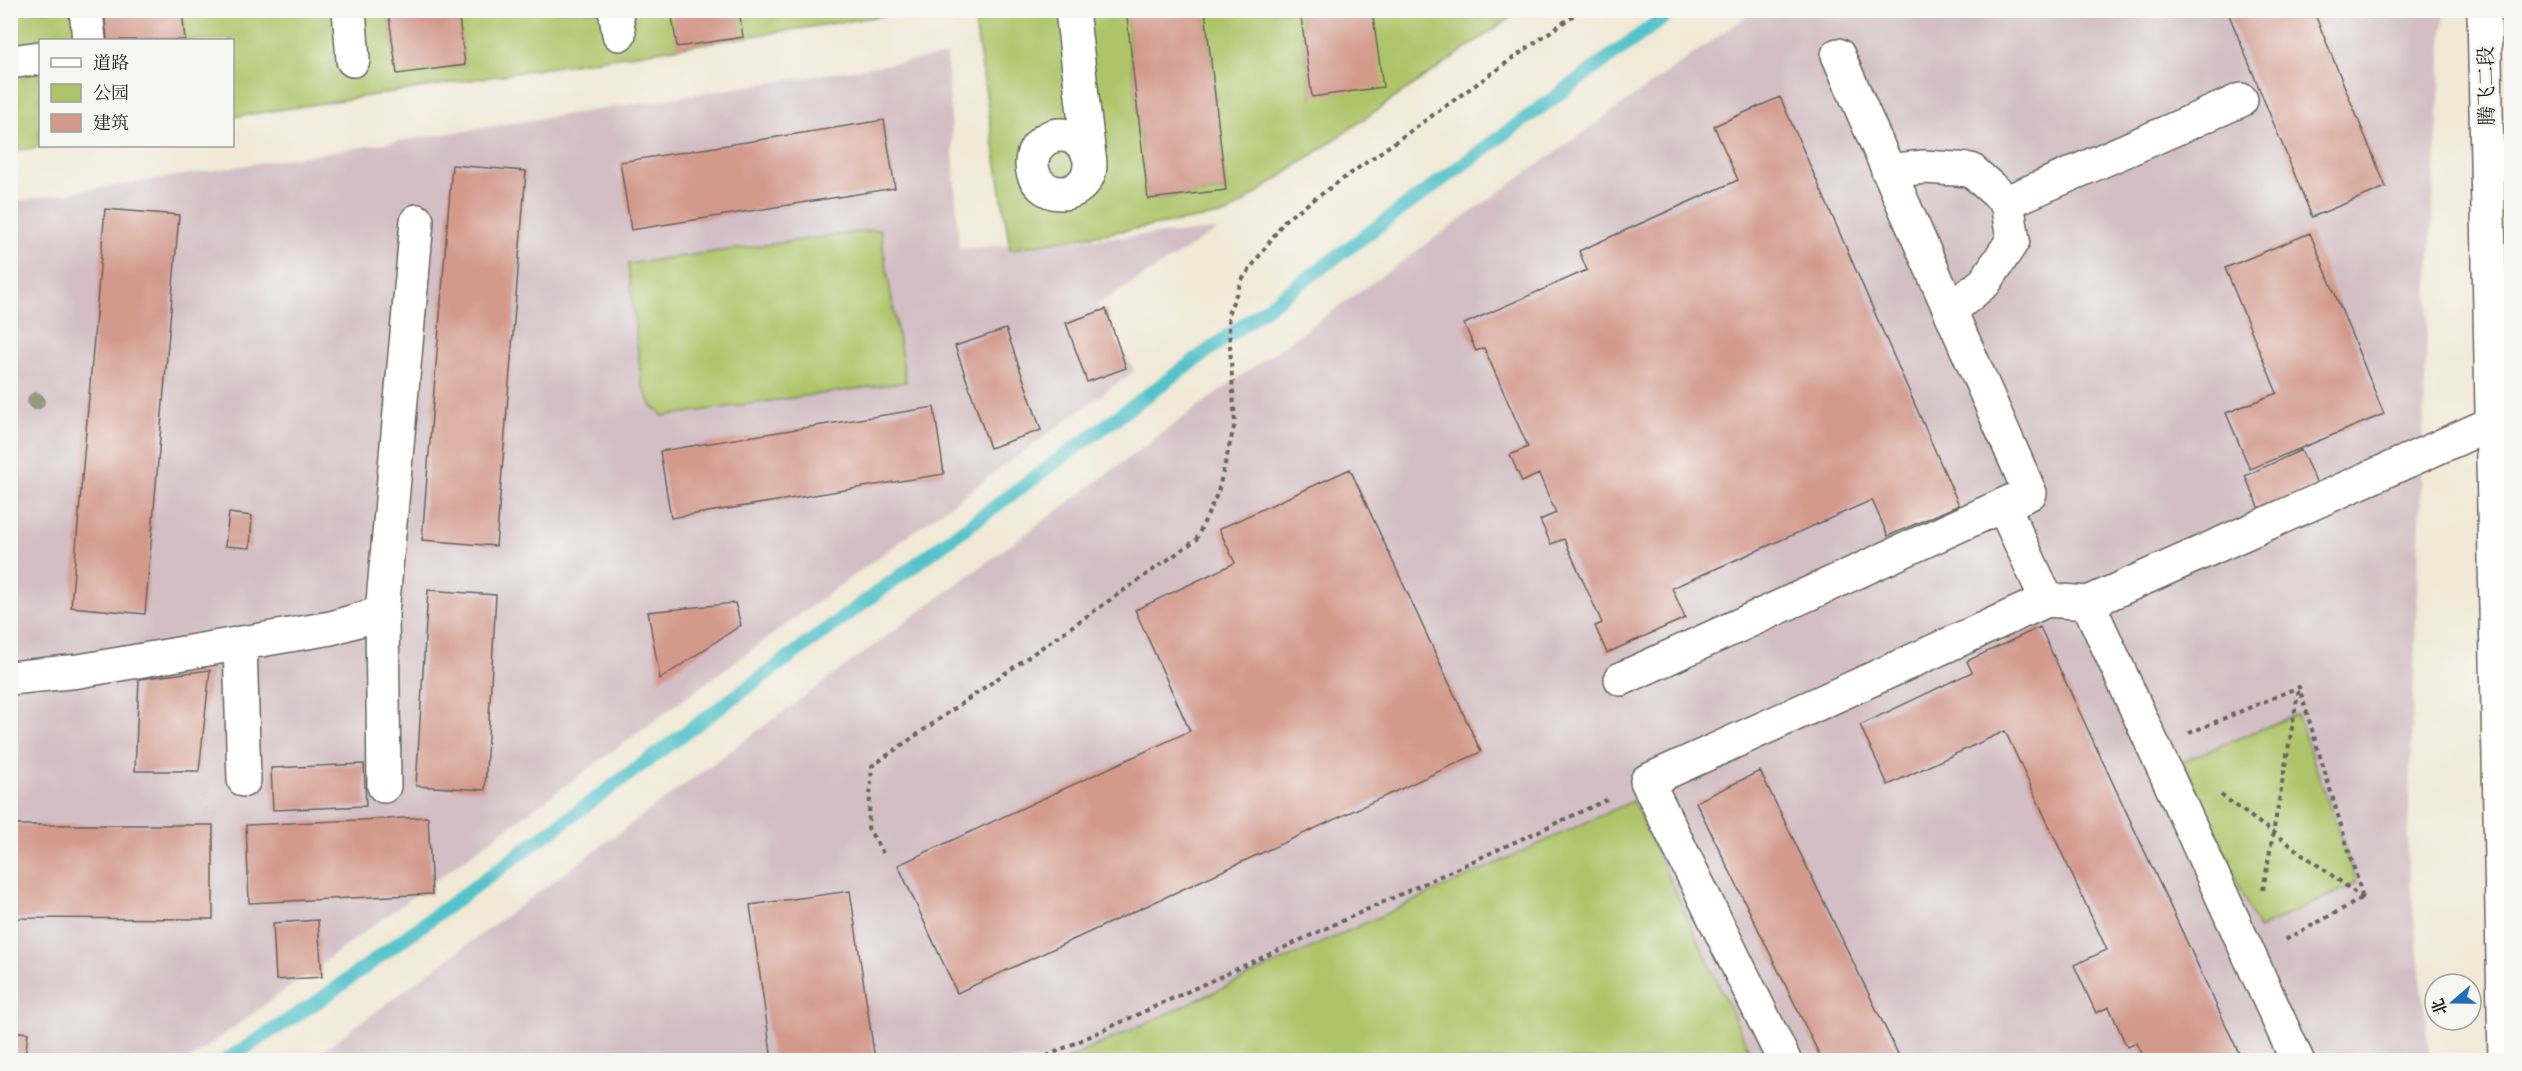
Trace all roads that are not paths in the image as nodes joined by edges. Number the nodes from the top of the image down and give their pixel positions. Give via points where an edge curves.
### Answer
1 (86, 10) edge
2 (349, 10) edge
3 (1072, 10) edge
4 (2484, 10) edge
5 (89, 39) edge
6 (1838, 55) dead end
7 (39, 58) edge
8 (353, 60) dead end
9 (10, 62) edge
10 (2241, 100) dead end
11 (1089, 156) dead end
12 (1888, 171) junction
13 (2500, 184) edge
14 (2007, 202) junction
15 (417, 221) dead end
16 (1950, 311) junction
17 (2493, 423) junction
18 (2003, 506) junction
19 (2048, 600) junction
20 (2088, 603) junction
21 (382, 613) junction
22 (240, 643) junction
23 (10, 678) edge
24 (1621, 679) dead end
25 (244, 780) dead end
26 (384, 786) dead end
27 (1784, 1060) edge
28 (2297, 1060) edge
29 (2505, 1060) edge

1 - 5 street
2 - 8 street
3 - 11 street
4 - 13 street, 腾飞二段
6 - 12 street
7 - 9 street
10 - 14 street
12 - 14 street via 1924,167 1971,170
12 - 16 street
13 - 17 street, 腾飞二段
14 - 16 street via 2013,240 1985,282
15 - 21 street
16 - 18 street via 2030,494
17 - 20 street
17 - 29 street, 腾飞二段
18 - 19 street
18 - 24 street
19 - 20 street
19 - 27 street via 1647,781
20 - 28 street
21 - 22 street via 331,628
21 - 26 street
22 - 23 street via 79,671
22 - 25 street

